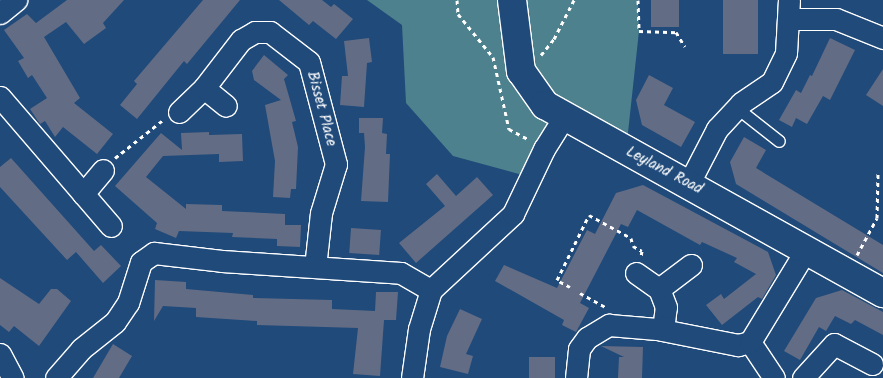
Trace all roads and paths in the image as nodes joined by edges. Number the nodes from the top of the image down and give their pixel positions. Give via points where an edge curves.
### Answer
1 (16, 0) edge
2 (456, 0) edge
3 (512, 0) edge
4 (574, 0) edge
5 (638, 0) edge
6 (789, 9) edge
7 (0, 13) edge
8 (883, 38) edge
9 (686, 47) dead end
10 (521, 71) junction
11 (204, 88) junction
12 (0, 97) edge
13 (226, 106) dead end
14 (737, 108) junction
15 (179, 112) joint
16 (563, 118) junction
17 (779, 142) dead end
18 (544, 149) junction
19 (103, 170) joint
20 (878, 173) dead end
21 (689, 183) junction
22 (83, 194) junction
23 (111, 226) dead end
24 (806, 250) junction
25 (691, 265) dead end
26 (315, 267) junction
27 (636, 273) joint
28 (847, 273) junction
29 (570, 288) dead end
30 (659, 289) junction
31 (431, 290) junction
32 (883, 292) edge
33 (663, 330) junction
34 (750, 342) junction
35 (0, 354) edge
36 (872, 364) dead end
37 (13, 378) edge
38 (56, 378) edge
39 (412, 378) edge
40 (576, 378) edge
41 (774, 378) edge
42 (802, 378) edge

1 - 7 street
2 - 18 path via 458,14 493,58 509,128
3 - 10 street, Leyland Road
4 - 10 path via 554,39 537,60
5 - 9 path via 639,31 676,32
6 - 8 street via 836,19
6 - 14 street via 786,53 772,82 752,91
10 - 16 street, Leyland Road via 545,105
11 - 13 street
11 - 15 street, Bisset Place
11 - 26 street, Bisset Place via 241,40 255,32 270,32 309,62 336,164 321,214
12 - 22 street
14 - 17 lane
14 - 21 street via 717,129
15 - 19 path via 164,118
16 - 18 street
16 - 21 street, Leyland Road
18 - 31 street via 513,214
19 - 22 street
20 - 28 path via 877,218
21 - 24 street, Leyland Road
22 - 23 street
24 - 28 street, Leyland Road
24 - 34 street
25 - 30 street
26 - 31 street via 401,273
26 - 38 street via 154,253 141,262 128,303 115,322 81,349
27 - 29 path via 642,251 633,246 631,238 589,215 557,280
27 - 30 street
28 - 32 street, Leyland Road
30 - 33 street via 666,307
31 - 39 street via 419,329
33 - 34 street via 738,345
33 - 40 street via 609,325 598,330 587,338 580,350
34 - 41 street
35 - 37 street
36 - 42 street via 834,344

